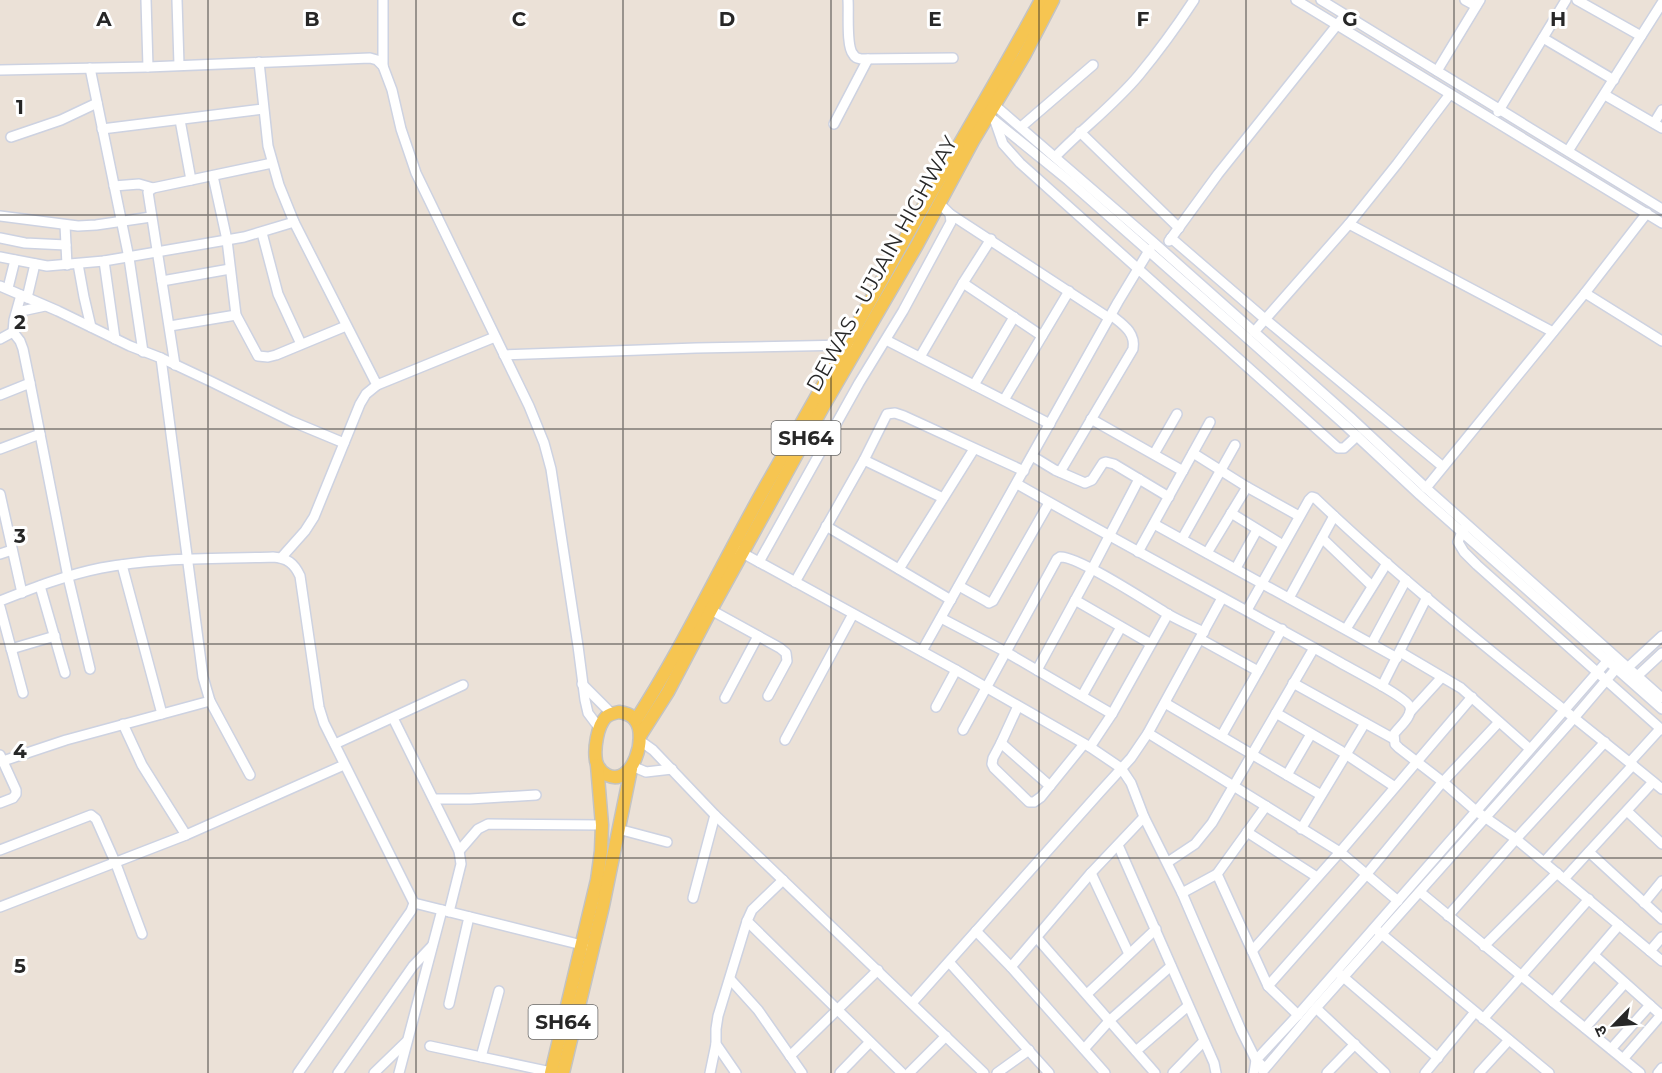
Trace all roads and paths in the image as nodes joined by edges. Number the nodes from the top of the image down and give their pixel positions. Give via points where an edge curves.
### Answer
1 (146, 0) edge
2 (177, 0) edge
3 (383, 0) edge
4 (848, 0) edge
5 (1041, 0) edge
6 (1053, 0) edge
7 (1194, 0) edge
8 (1296, 0) edge
9 (1322, 0) edge
10 (1465, 0) edge
11 (1566, 0) edge
12 (1577, 0) edge
13 (1478, 3) edge
14 (1662, 3) edge
15 (1346, 15) junction
16 (1338, 25) junction
17 (1641, 36) junction
18 (1543, 38) junction
19 (953, 58) dead end
20 (1016, 58) junction
21 (868, 59) junction
22 (259, 62) junction
23 (179, 65) junction
24 (1093, 65) dead end
25 (148, 66) junction
26 (383, 66) junction
27 (90, 68) junction
28 (0, 69) edge
29 (1437, 71) junction
30 (1614, 80) junction
31 (1450, 94) junction
32 (1605, 94) junction
33 (97, 103) junction
34 (263, 109) junction
35 (1500, 109) junction
36 (989, 110) junction
37 (1662, 110) edge
38 (1493, 119) junction
39 (180, 120) junction
40 (834, 124) dead end
41 (1658, 126) edge
42 (1021, 127) junction
43 (102, 129) junction
44 (1080, 132) junction
45 (11, 136) dead end
46 (1568, 151) junction
47 (1055, 157) junction
48 (272, 164) junction
49 (213, 176) junction
50 (191, 180) junction
51 (114, 186) junction
52 (153, 188) junction
53 (939, 203) junction
54 (1662, 209) edge
55 (1647, 213) junction
56 (950, 214) junction
57 (0, 216) edge
58 (151, 217) junction
59 (122, 222) junction
60 (294, 222) junction
61 (1662, 223) edge
62 (1349, 224) junction
63 (65, 225) junction
64 (1179, 228) junction
65 (262, 233) junction
66 (0, 238) edge
67 (1171, 238) junction
68 (991, 239) junction
69 (227, 240) junction
70 (1153, 243) junction
71 (66, 245) junction
72 (1162, 250) junction
73 (1148, 252) junction
74 (157, 253) junction
75 (0, 257) edge
76 (129, 258) junction
77 (15, 260) junction
78 (104, 261) junction
79 (35, 264) junction
80 (78, 264) junction
81 (67, 265) junction
82 (230, 269) junction
83 (1138, 269) junction
84 (162, 281) junction
85 (963, 283) junction
86 (4, 287) edge
87 (1069, 291) junction
88 (1585, 293) junction
89 (24, 297) junction
90 (45, 306) junction
91 (17, 312) junction
92 (236, 315) junction
93 (1110, 316) junction
94 (1014, 317) junction
95 (1265, 319) junction
96 (346, 326) junction
97 (91, 327) junction
98 (170, 327) junction
99 (13, 332) junction
100 (1254, 332) junction
101 (1553, 332) junction
102 (1042, 336) junction
103 (495, 337) junction
104 (0, 339) edge
105 (115, 339) junction
106 (886, 340) junction
107 (1662, 341) edge
108 (301, 344) junction
109 (846, 345) junction
110 (859, 345) junction
111 (143, 352) junction
112 (504, 356) junction
113 (920, 357) junction
114 (161, 358) junction
115 (175, 365) junction
116 (30, 383) junction
117 (377, 385) junction
118 (974, 385) junction
119 (0, 395) edge
120 (1004, 400) junction
121 (1177, 414) dead end
122 (1091, 419) junction
123 (1347, 421) junction
124 (1210, 422) dead end
125 (1050, 424) junction
126 (40, 434) junction
127 (1357, 436) junction
128 (344, 443) junction
129 (1235, 445) dead end
130 (974, 448) junction
131 (0, 450) edge
132 (1193, 453) junction
133 (1154, 454) junction
134 (1032, 456) junction
135 (864, 460) junction
136 (1442, 466) junction
137 (1222, 470) junction
138 (1024, 471) junction
139 (1183, 471) junction
140 (1060, 472) junction
141 (1139, 479) junction
142 (1017, 484) junction
143 (1247, 487) junction
144 (1426, 488) junction
145 (0, 494) edge
146 (1169, 497) junction
147 (943, 498) junction
148 (1049, 503) junction
149 (1445, 511) junction
150 (1231, 513) junction
151 (1299, 516) junction
152 (1334, 516) junction
153 (1154, 524) junction
154 (1462, 525) junction
155 (826, 526) junction
156 (1257, 530) junction
157 (1109, 536) junction
158 (1322, 538) junction
159 (1182, 540) junction
160 (1283, 545) junction
161 (12, 550) junction
162 (737, 551) junction
163 (1138, 552) junction
164 (1208, 553) junction
165 (0, 554) edge
166 (281, 558) junction
167 (188, 560) junction
168 (759, 562) junction
169 (1387, 563) junction
170 (122, 566) junction
171 (1236, 568) junction
172 (899, 569) junction
173 (1092, 569) junction
174 (68, 577) junction
175 (1406, 580) junction
176 (795, 582) junction
177 (1262, 582) junction
178 (40, 586) junction
179 (959, 586) junction
180 (1372, 586) junction
181 (22, 593) junction
182 (1427, 597) junction
183 (1222, 598) junction
184 (1289, 598) junction
185 (951, 600) junction
186 (1075, 600) junction
187 (0, 602) edge
188 (0, 607) edge
189 (711, 610) junction
190 (1247, 610) junction
191 (853, 614) junction
192 (1168, 614) junction
193 (941, 618) junction
194 (1121, 627) junction
195 (1282, 629) junction
196 (1346, 629) junction
197 (1202, 635) junction
198 (55, 636) junction
199 (758, 636) junction
200 (1662, 636) edge
201 (1372, 643) junction
202 (1151, 644) junction
203 (1314, 648) junction
204 (11, 649) junction
205 (922, 651) junction
206 (1006, 652) junction
207 (1662, 653) edge
208 (1399, 655) junction
209 (1610, 658) junction
210 (1622, 668) junction
211 (90, 669) dead end
212 (956, 670) junction
213 (1037, 670) junction
214 (1258, 671) junction
215 (65, 673) dead end
216 (1597, 673) junction
217 (1442, 676) junction
218 (1634, 679) junction
219 (1605, 680) junction
220 (1293, 683) junction
221 (582, 684) junction
222 (463, 686) dead end
223 (1382, 686) junction
224 (986, 688) junction
225 (23, 693) dead end
226 (768, 696) dead end
227 (1082, 696) junction
228 (1472, 697) junction
229 (725, 698) dead end
230 (1662, 698) edge
231 (210, 701) junction
232 (1165, 703) junction
233 (1018, 706) junction
234 (936, 707) dead end
235 (1662, 710) edge
236 (1564, 711) junction
237 (1410, 712) junction
238 (1276, 713) junction
239 (162, 714) junction
240 (612, 714) junction
241 (1112, 714) junction
242 (393, 718) junction
243 (1574, 718) junction
244 (636, 720) junction
245 (1499, 722) junction
246 (1365, 723) junction
247 (123, 724) junction
248 (600, 729) junction
249 (963, 730) dead end
250 (1661, 730) edge
251 (1148, 733) junction
252 (1311, 734) junction
253 (1222, 735) junction
254 (640, 738) junction
255 (1394, 739) junction
256 (784, 740) dead end
257 (1605, 742) junction
258 (1001, 743) junction
259 (335, 744) junction
260 (1087, 746) junction
261 (1530, 749) junction
262 (1253, 753) junction
263 (1346, 753) junction
264 (1, 757) edge
265 (1417, 762) junction
266 (1631, 764) junction
267 (344, 765) junction
268 (597, 765) junction
269 (631, 768) junction
270 (1121, 768) junction
271 (672, 769) junction
272 (250, 775) dead end
273 (1287, 775) junction
274 (1443, 782) junction
275 (1653, 782) junction
276 (1050, 786) junction
277 (1234, 786) junction
278 (1395, 787) junction
279 (1662, 789) edge
280 (536, 795) dead end
281 (1321, 795) junction
282 (434, 799) junction
283 (0, 803) edge
284 (1266, 806) junction
285 (1627, 810) junction
286 (1476, 811) junction
287 (715, 815) junction
288 (1144, 817) junction
289 (1486, 817) junction
290 (602, 825) junction
291 (618, 829) junction
292 (1301, 829) junction
293 (1247, 832) junction
294 (186, 835) junction
295 (0, 839) edge
296 (1516, 839) junction
297 (667, 842) dead end
298 (1662, 844) edge
299 (1118, 845) junction
300 (2, 850) edge
301 (459, 851) junction
302 (1340, 852) junction
303 (1589, 852) junction
304 (1168, 862) junction
305 (1544, 862) junction
306 (116, 864) junction
307 (1091, 873) junction
308 (1217, 874) junction
309 (1366, 875) junction
310 (1561, 876) junction
311 (1317, 877) junction
312 (783, 880) junction
313 (1662, 881) edge
314 (1420, 892) junction
315 (1182, 893) junction
316 (693, 898) dead end
317 (1588, 899) junction
318 (1398, 901) junction
319 (414, 903) junction
320 (1644, 903) junction
321 (0, 907) edge
322 (445, 911) junction
323 (1448, 916) junction
324 (469, 917) junction
325 (1662, 919) edge
326 (747, 921) junction
327 (1619, 925) junction
328 (1156, 929) junction
329 (976, 931) junction
330 (1378, 931) junction
331 (142, 934) dead end
332 (1662, 937) edge
333 (1037, 938) junction
334 (432, 946) junction
335 (587, 946) junction
336 (1484, 946) junction
337 (1252, 951) junction
338 (1650, 951) junction
339 (1129, 954) junction
340 (1594, 955) junction
341 (1662, 961) edge
342 (949, 962) junction
343 (1171, 966) junction
344 (1011, 967) junction
345 (878, 970) junction
346 (1340, 974) junction
347 (1521, 976) junction
348 (730, 979) junction
349 (1625, 983) junction
350 (1268, 987) junction
351 (499, 991) dead end
352 (1087, 994) junction
353 (1553, 1002) junction
354 (912, 1003) junction
355 (449, 1004) dead end
356 (1650, 1005) junction
357 (1188, 1006) junction
358 (1316, 1008) junction
359 (838, 1009) junction
360 (1475, 1012) junction
361 (1661, 1014) edge
362 (1298, 1015) junction
363 (1483, 1019) junction
364 (1110, 1020) junction
365 (1585, 1028) junction
366 (946, 1036) junction
367 (1509, 1040) junction
368 (1204, 1041) junction
369 (406, 1042) junction
370 (870, 1042) junction
371 (716, 1044) junction
372 (1355, 1044) junction
373 (430, 1046) dead end
374 (1611, 1049) junction
375 (1029, 1050) junction
376 (1084, 1050) junction
377 (1136, 1051) junction
378 (790, 1056) junction
379 (481, 1058) junction
380 (1437, 1058) junction
381 (1623, 1059) junction
382 (1256, 1060) junction
383 (1662, 1068) edge
384 (1263, 1070) edge
385 (298, 1073) edge
386 (338, 1073) edge
387 (374, 1073) edge
388 (399, 1073) edge
389 (555, 1073) edge
390 (710, 1073) edge
391 (736, 1073) edge
392 (802, 1073) edge
393 (840, 1073) edge
394 (902, 1073) edge
395 (909, 1073) edge
396 (984, 1073) edge
397 (997, 1073) edge
398 (1049, 1073) edge
399 (1105, 1073) edge
400 (1155, 1073) edge
401 (1173, 1073) edge
402 (1216, 1073) edge
403 (1254, 1073) edge
404 (1327, 1073) edge
405 (1385, 1073) edge
406 (1425, 1073) edge
407 (1479, 1073) edge
408 (1549, 1073) edge
409 (1640, 1073) edge
410 (1658, 1073) edge

1 - 25 street
2 - 23 street
3 - 26 street
4 - 21 street via 850,49 856,57
5 - 20 main road, DEWAS - UJJAIN HIGHWAY / SH64
6 - 20 main road, DEWAS - UJJAIN HIGHWAY / SH64
7 - 44 street via 1138,76
8 - 16 street
9 - 15 street
10 - 13 street
11 - 18 street
12 - 17 street
13 - 29 street
14 - 17 street
15 - 16 street
15 - 29 street
16 - 31 street
16 - 64 street
17 - 30 street
18 - 30 street
18 - 35 street
19 - 21 street
20 - 36 main road, DEWAS - UJJAIN HIGHWAY / SH64
21 - 40 street
22 - 23 street
22 - 26 street via 370,58
22 - 34 street
23 - 25 street
24 - 42 street
25 - 27 street
26 - 103 street via 410,158
27 - 28 street
27 - 33 street
29 - 35 street
30 - 32 street
31 - 38 street
31 - 62 street
32 - 41 street
32 - 46 street
33 - 43 street
33 - 45 street
34 - 39 street
34 - 48 street
35 - 38 street
35 - 46 street
36 - 42 street
36 - 53 main road, DEWAS - UJJAIN HIGHWAY / SH64
36 - 73 street
36 - 83 street via 1003,144 1020,163
36 - 109 main road, DEWAS - UJJAIN HIGHWAY / SH64 via 914,222
37 - 41 street
38 - 55 street
39 - 43 street
39 - 50 street
42 - 47 street
43 - 51 street
44 - 47 street
44 - 64 street
46 - 54 street
47 - 70 street
48 - 49 street
48 - 60 street
49 - 50 street
49 - 69 street
50 - 52 street
51 - 52 street via 139,184
51 - 59 street
52 - 58 street via 148,192
53 - 56 street
53 - 110 main road, DEWAS - UJJAIN HIGHWAY / SH64
55 - 61 street
55 - 88 street
56 - 68 street
56 - 106 street via 951,222
57 - 63 street
58 - 59 street
58 - 74 street
59 - 63 street
59 - 76 street
60 - 65 street
60 - 96 street
62 - 95 street
62 - 101 street
63 - 71 street
64 - 67 street
65 - 69 street
65 - 108 street via 278,294
66 - 71 street
67 - 72 street
67 - 95 street
68 - 85 street
68 - 87 street
69 - 74 street
69 - 82 street
70 - 72 street
70 - 73 street
71 - 81 street
72 - 100 street
73 - 83 street
73 - 123 street
74 - 76 street
74 - 84 street
75 - 77 street
76 - 78 street
76 - 111 street
77 - 79 street
77 - 86 street
78 - 80 street
78 - 105 street
79 - 81 street
79 - 89 street
80 - 81 street
80 - 97 street
82 - 84 street
82 - 92 street
83 - 93 street
83 - 127 street via 1340,449
84 - 98 street
85 - 94 street
85 - 113 street
86 - 89 street
87 - 93 street
87 - 102 street
88 - 101 street
88 - 107 street
89 - 90 street
89 - 91 street
90 - 91 street
90 - 97 street
91 - 99 street
92 - 98 street
92 - 108 street via 258,356 268,357
93 - 122 street via 1128,329 1134,345
93 - 125 street
94 - 102 street
94 - 118 street
95 - 100 street
95 - 136 street
96 - 108 street
96 - 117 street
97 - 105 street
98 - 115 street
99 - 104 street
99 - 116 street via 20,341
100 - 123 street
101 - 136 street
102 - 120 street
103 - 112 street
103 - 117 street
105 - 111 street
106 - 113 street
106 - 168 street
109 - 110 street
109 - 112 street
109 - 162 main road, DEWAS - UJJAIN HIGHWAY / SH64
110 - 162 main road, DEWAS - UJJAIN HIGHWAY / SH64
111 - 114 street
112 - 221 street via 537,424 551,469
113 - 118 street
114 - 115 street
114 - 167 street
115 - 128 street
116 - 119 street
116 - 126 street
117 - 128 street via 366,394
118 - 120 street
120 - 125 street
121 - 133 street
122 - 133 street
122 - 140 street
123 - 127 street
123 - 144 street
124 - 132 street
125 - 134 street
126 - 131 street
126 - 174 street
127 - 149 street
128 - 166 street via 314,517
129 - 137 street
130 - 135 street via 891,413 885,417
130 - 138 street
130 - 147 street
132 - 137 street
132 - 139 street
133 - 139 street
134 - 138 street
134 - 140 street
135 - 147 street
135 - 155 street
136 - 144 street
137 - 143 street
137 - 159 street
138 - 142 street
139 - 146 street
140 - 141 street via 1089,482 1107,462
141 - 146 street
141 - 157 street
142 - 148 street
142 - 179 street
143 - 150 street
143 - 151 street
144 - 149 street
145 - 161 street
146 - 153 street
147 - 172 street
148 - 157 street
148 - 179 street via 993,601 989,603
149 - 154 street
150 - 156 street
150 - 164 street
151 - 152 street via 1312,497
151 - 160 street
152 - 158 street
152 - 169 street
153 - 159 street
153 - 163 street
154 - 209 street
154 - 216 street via 1458,542 1464,552
155 - 172 street
155 - 176 street
156 - 160 street
156 - 171 street
157 - 163 street
157 - 173 street
158 - 180 street
158 - 184 street
159 - 164 street
160 - 177 street
161 - 165 street
161 - 181 street
162 - 168 street
162 - 189 main road, DEWAS - UJJAIN HIGHWAY / SH64
162 - 244 main road, DEWAS - UJJAIN HIGHWAY / SH64
163 - 183 street
164 - 171 street
166 - 167 street
166 - 259 street via 296,567 300,576 319,707
167 - 170 street
167 - 231 street
168 - 176 street
169 - 175 street
169 - 180 street
170 - 174 street
170 - 239 street
171 - 177 street
172 - 185 street
173 - 186 street
173 - 192 street
173 - 206 street via 1068,557 1058,559
174 - 178 street
174 - 211 street
175 - 182 street
175 - 201 street
176 - 191 street
177 - 184 street
177 - 190 street
178 - 181 street
178 - 198 street
179 - 185 street
180 - 196 street
181 - 187 street
182 - 208 street
182 - 236 street
183 - 190 street
183 - 197 street
184 - 196 street
185 - 193 street
186 - 194 street
186 - 213 street
188 - 204 street
189 - 199 street
189 - 254 main road, DEWAS - UJJAIN HIGHWAY / SH64
190 - 195 street
191 - 205 street
191 - 256 street
192 - 197 street
192 - 202 street
193 - 205 street
193 - 206 street
194 - 202 street
194 - 227 street
195 - 203 street
195 - 214 street
196 - 201 street
197 - 214 street
197 - 232 street
198 - 204 street
198 - 215 street
199 - 226 street via 783,650 787,658
199 - 229 street
200 - 210 street
201 - 208 street
202 - 241 street
203 - 220 street
203 - 223 street
204 - 225 street
205 - 212 street
206 - 213 street
206 - 224 street
207 - 218 street
208 - 217 street
208 - 223 street
209 - 210 street
209 - 216 street
210 - 218 street
210 - 219 street
212 - 224 street
212 - 234 street
213 - 227 street
214 - 253 street
216 - 219 street
216 - 236 street
217 - 228 street
217 - 237 street
218 - 230 street
218 - 235 street
219 - 243 street
219 - 250 street
220 - 238 street
220 - 246 street
221 - 240 street
221 - 248 street via 588,713
222 - 242 street
223 - 237 street via 1407,702
224 - 233 street
224 - 249 street
227 - 241 street
228 - 245 street
228 - 265 street
231 - 239 street
231 - 272 street
232 - 251 street
232 - 253 street
233 - 258 street
233 - 260 street
236 - 243 street
236 - 261 street
237 - 255 street
238 - 252 street
238 - 262 street
239 - 247 street
240 - 244 main road via 626,713
240 - 248 main road
241 - 260 street
242 - 259 street
242 - 282 street
243 - 257 street
243 - 289 street
244 - 254 main road, DEWAS - UJJAIN HIGHWAY / SH64
245 - 261 street
245 - 274 street
246 - 255 street
246 - 263 street
247 - 264 street
247 - 294 street via 142,765
248 - 268 main road, DEWAS - UJJAIN HIGHWAY / SH64
250 - 266 street
251 - 270 street
251 - 277 street
252 - 263 street
252 - 273 street
253 - 262 street
254 - 269 main road, DEWAS - UJJAIN HIGHWAY / SH64
254 - 271 street
255 - 265 street
257 - 266 street
257 - 296 street
258 - 276 street
258 - 276 street via 992,764 1025,799 1037,801
259 - 267 street
260 - 270 street
260 - 276 street
261 - 286 street
262 - 273 street
262 - 277 street
263 - 278 street
263 - 281 street
264 - 283 street via 16,794
265 - 274 street
265 - 278 street
266 - 275 street
266 - 305 street
267 - 294 street
267 - 319 street
268 - 269 main road via 611,777 624,775
268 - 290 main road, DEWAS - UJJAIN HIGHWAY / SH64
269 - 271 street via 646,772
269 - 291 main road, DEWAS - UJJAIN HIGHWAY / SH64
270 - 288 street
270 - 329 street
271 - 287 street
273 - 281 street
274 - 286 street
274 - 309 street
275 - 279 street
275 - 285 street
277 - 284 street
277 - 304 street via 1204,834
278 - 302 street
280 - 282 street
281 - 292 street
282 - 301 street
284 - 292 street
284 - 293 street
285 - 298 street
285 - 303 street
286 - 289 street
286 - 318 street
287 - 312 street
287 - 316 street
288 - 299 street
288 - 304 street
289 - 296 street
289 - 314 street
290 - 301 street via 488,824 478,829
290 - 335 main road, DEWAS - UJJAIN HIGHWAY / SH64
291 - 297 street
291 - 335 main road, DEWAS - UJJAIN HIGHWAY / SH64 via 612,866
292 - 302 street
293 - 308 street
293 - 311 street
294 - 306 street
295 - 300 street
296 - 305 street
296 - 323 street
299 - 307 street
299 - 328 street
300 - 306 street via 91,815
301 - 322 street via 461,864
302 - 309 street
302 - 311 street
303 - 310 street
303 - 320 street
304 - 315 street
305 - 310 street
306 - 321 street
306 - 331 street
307 - 333 street
307 - 339 street
308 - 315 street
308 - 337 street
309 - 318 street
309 - 350 street
310 - 317 street
310 - 336 street
311 - 337 street
312 - 326 street
312 - 345 street
313 - 320 street
314 - 323 street
314 - 330 street
315 - 382 street
317 - 327 street
317 - 347 street
318 - 330 street
319 - 322 street
319 - 385 street
320 - 325 street
322 - 324 street
322 - 334 street
323 - 336 street
324 - 335 street
324 - 355 street
326 - 348 street
326 - 359 street
327 - 338 street
327 - 340 street
328 - 339 street
328 - 343 street
329 - 342 street
329 - 344 street
330 - 346 street
330 - 360 street
332 - 338 street
333 - 344 street
333 - 352 street
334 - 369 street
334 - 386 street via 413,966
335 - 389 main road, DEWAS - UJJAIN HIGHWAY / SH64
336 - 347 street
337 - 350 street
338 - 341 street
339 - 352 street
340 - 349 street
340 - 353 street
342 - 354 street
342 - 375 street
343 - 357 street
343 - 364 street
344 - 376 street
345 - 354 street
345 - 359 street
346 - 358 street
346 - 362 street
346 - 380 street
347 - 353 street
347 - 363 street
348 - 371 street via 718,1016
348 - 378 street via 758,1010
349 - 356 street
349 - 365 street
350 - 362 street
351 - 379 street
352 - 364 street
353 - 365 street
354 - 366 street
356 - 361 street
356 - 374 street
357 - 368 street
357 - 377 street
358 - 372 street
358 - 384 street
359 - 370 street
359 - 378 street
360 - 363 street
360 - 380 street
361 - 381 street
362 - 382 street
363 - 367 street
364 - 376 street
364 - 377 street
365 - 374 street
366 - 395 street
366 - 396 street
367 - 407 street
367 - 408 street
368 - 401 street
368 - 402 street
369 - 387 street
369 - 388 street
370 - 393 street
370 - 394 street
371 - 390 street
371 - 391 street
372 - 404 street
372 - 405 street
373 - 379 street
374 - 381 street
375 - 397 street
375 - 398 street
376 - 399 street
377 - 400 street
378 - 392 street
379 - 389 street
380 - 406 street
381 - 409 street
382 - 384 street
382 - 403 street
383 - 410 street

